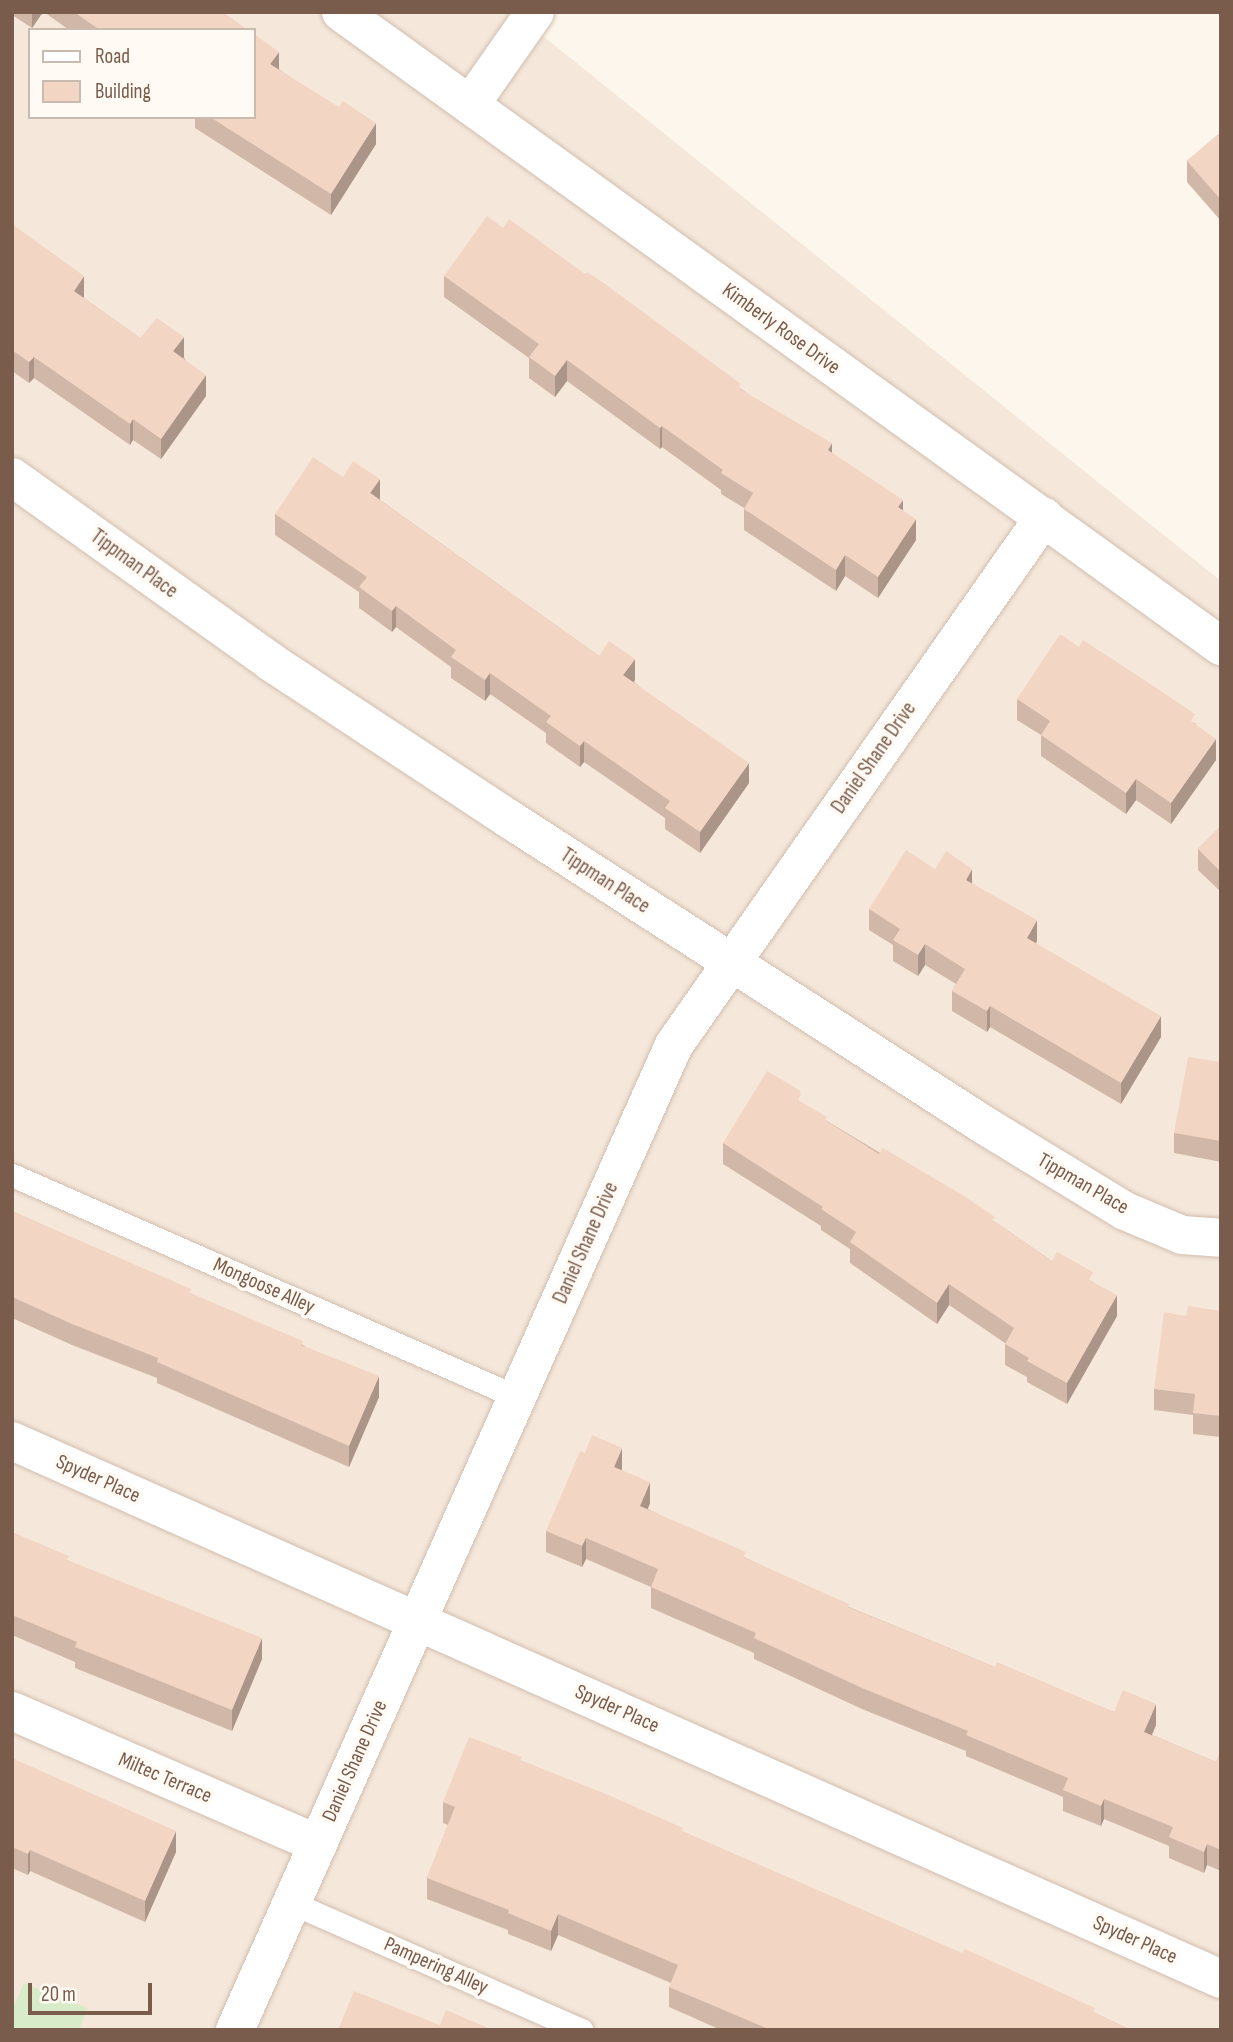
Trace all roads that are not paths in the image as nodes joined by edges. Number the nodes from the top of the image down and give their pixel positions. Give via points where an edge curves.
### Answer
1 (341, 12) edge
2 (536, 12) edge
3 (470, 105) junction
4 (12, 477) edge
5 (1044, 517) junction
6 (1221, 646) edge
7 (731, 961) junction
8 (12, 1175) edge
9 (1221, 1238) edge
10 (517, 1397) junction
11 (12, 1441) edge
12 (417, 1620) junction
13 (12, 1711) edge
14 (318, 1844) junction
15 (292, 1903) junction
16 (1221, 1979) edge
17 (235, 2030) edge
18 (581, 2030) edge

1 - 3 street, Kimberly Rose Drive
2 - 3 street
3 - 5 street, Kimberly Rose Drive
4 - 7 street, Tippman Place via 271,662
5 - 6 street, Kimberly Rose Drive
5 - 7 street, Daniel Shane Drive
7 - 9 street, Tippman Place via 1125,1211 1182,1235
7 - 10 street, Daniel Shane Drive via 674,1045
8 - 10 lane, Mongoose Alley
10 - 12 street, Daniel Shane Drive
11 - 12 street, Spyder Place
12 - 14 street, Daniel Shane Drive
12 - 16 street, Spyder Place
13 - 14 street, Miltec Terrace
14 - 15 street, Daniel Shane Drive
15 - 17 street, Daniel Shane Drive
15 - 18 lane, Pampering Alley

